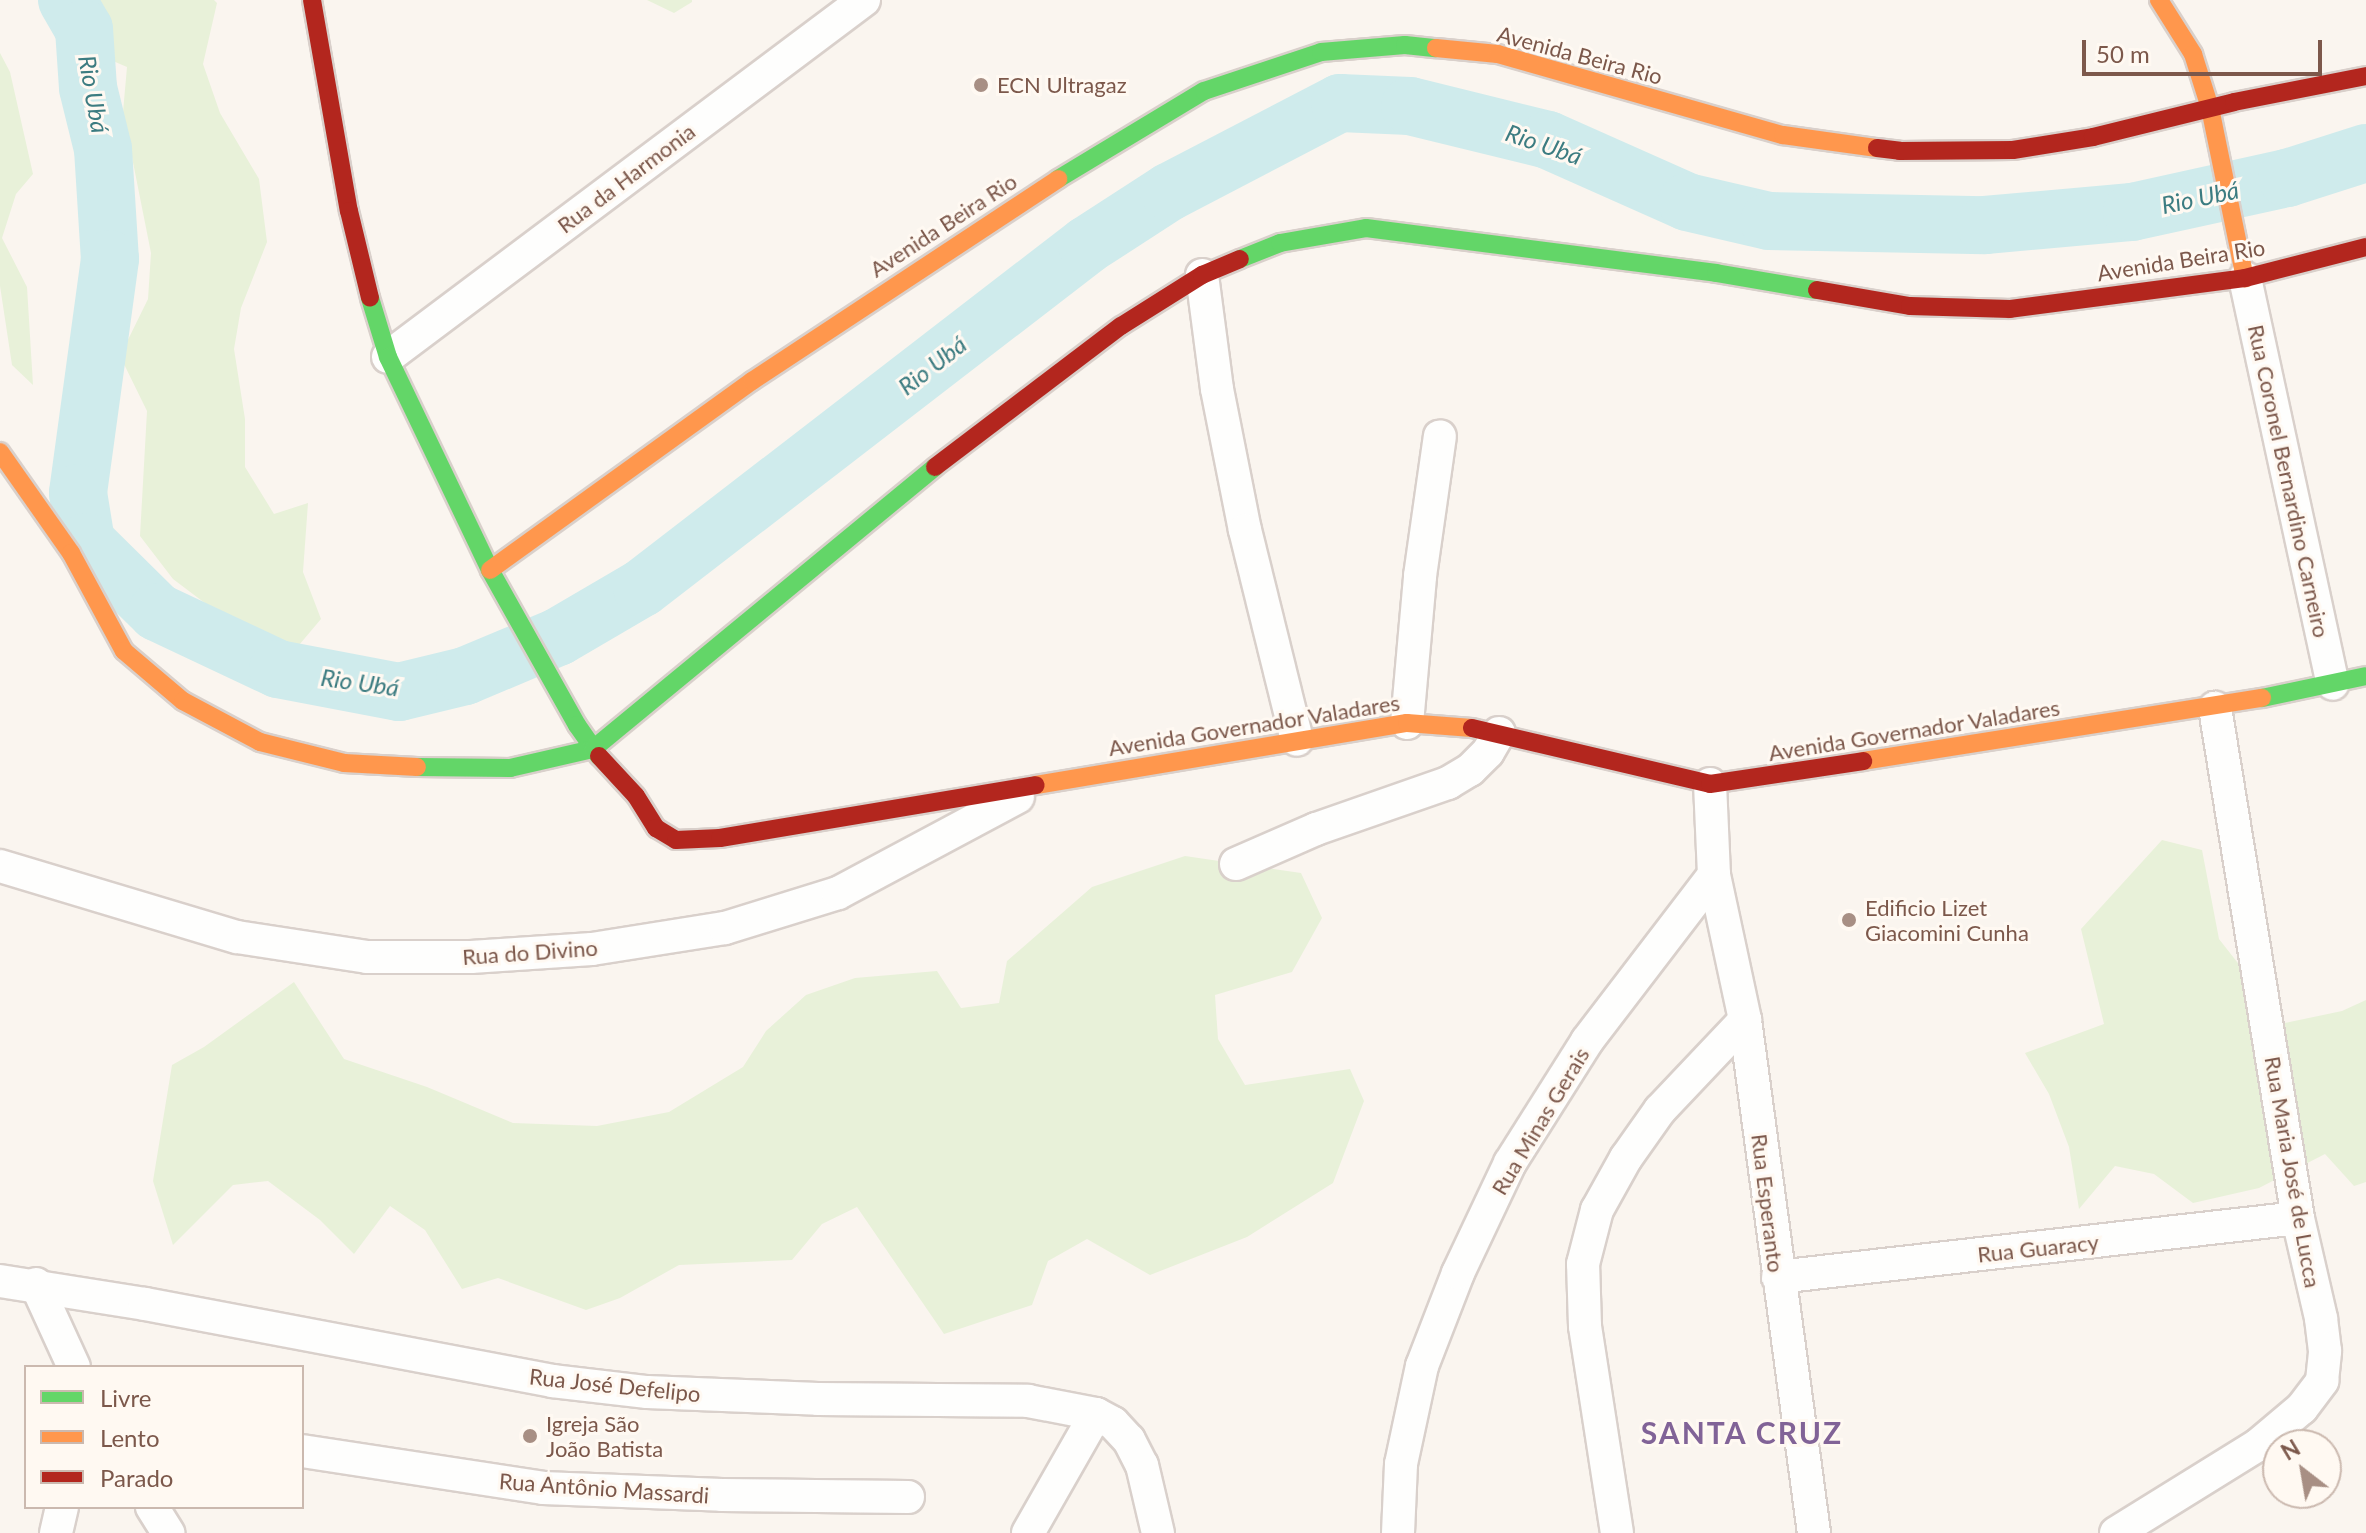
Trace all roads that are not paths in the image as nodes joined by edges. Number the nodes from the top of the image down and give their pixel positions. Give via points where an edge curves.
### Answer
1 (312, 0) edge
2 (864, 0) edge
3 (2159, 0) edge
4 (2366, 76) edge
5 (2210, 108) junction
6 (2366, 247) edge
7 (1202, 275) junction
8 (2245, 278) junction
9 (388, 357) junction
10 (1440, 436) dead end
11 (0, 452) edge
12 (490, 570) junction
13 (2366, 676) edge
14 (2333, 684) junction
15 (2215, 708) junction
16 (1407, 723) junction
17 (1499, 733) junction
18 (1297, 740) junction
19 (593, 749) junction
20 (1710, 784) junction
21 (1038, 786) junction
22 (1236, 864) dead end
23 (0, 866) edge
24 (1714, 875) junction
25 (1745, 1020) junction
26 (2298, 1218) junction
27 (1778, 1277) junction
28 (0, 1281) edge
29 (36, 1284) junction
30 (73, 1365) edge
31 (1096, 1414) junction
32 (304, 1451) edge
33 (908, 1497) dead end
34 (62, 1509) edge
35 (56, 1533) edge
36 (1028, 1533) edge
37 (1158, 1533) edge
38 (1398, 1533) edge
39 (1617, 1533) edge
40 (1814, 1533) edge
41 (2116, 1533) edge

1 - 9 main road, Avenida Governador Valadares via 349,211
2 - 9 street, Rua da Harmonia
3 - 5 main road via 2193,54
4 - 5 main road, Avenida Beira Rio
5 - 8 main road
5 - 12 main road, Avenida Beira Rio via 2013,150 1900,151 1783,135 1498,54 1405,45 1321,52 1204,91 1116,141 752,381
6 - 8 main road, Avenida Beira Rio
7 - 8 main road, Avenida Beira Rio via 1280,243 1366,228 1701,271 1910,306 2010,309
7 - 18 street via 1241,514
7 - 19 main road, Avenida Beira Rio via 1121,326 898,495
8 - 14 street, Rua Coronel Bernardino Carneiro
9 - 12 main road, Avenida Governador Valadares
10 - 16 street
11 - 19 main road via 71,553 124,651 183,701 260,742 344,763 461,770 510,768
12 - 19 main road, Avenida Governador Valadares
13 - 14 main road, Avenida Governador Valadares
14 - 15 main road, Avenida Governador Valadares
15 - 20 main road, Avenida Governador Valadares
15 - 26 street, Rua Maria José de Lucca
16 - 17 main road, Avenida Governador Valadares
16 - 18 main road, Avenida Governador Valadares
17 - 20 main road, Avenida Governador Valadares
17 - 22 street via 1470,770 1448,783 1316,829
18 - 21 main road, Avenida Governador Valadares
19 - 21 main road, Avenida Governador Valadares via 656,828 676,840 720,838
20 - 24 street
21 - 23 street, Rua do Divino via 838,893 725,928 592,949 367,957 237,937
24 - 25 street, Rua Esperanto
24 - 38 street, Rua Minas Gerais via 1587,1041 1510,1163 1422,1366 1401,1464
25 - 27 street, Rua Esperanto
25 - 39 street via 1660,1110 1626,1158 1597,1210 1583,1264 1585,1326
26 - 27 street, Rua Guaracy
26 - 41 street, Rua Maria José de Lucca via 2321,1318 2322,1381 2302,1408 2258,1445
27 - 40 street, Rua Esperanto
28 - 29 street, Rua José Defelipo
29 - 30 street
29 - 31 street, Rua José Defelipo via 552,1381 647,1392 803,1399 1028,1401
31 - 36 street
31 - 37 street, Rua José Defelipo via 1129,1440 1142,1465
32 - 33 street, Rua Antônio Massardi via 543,1488
34 - 35 street

